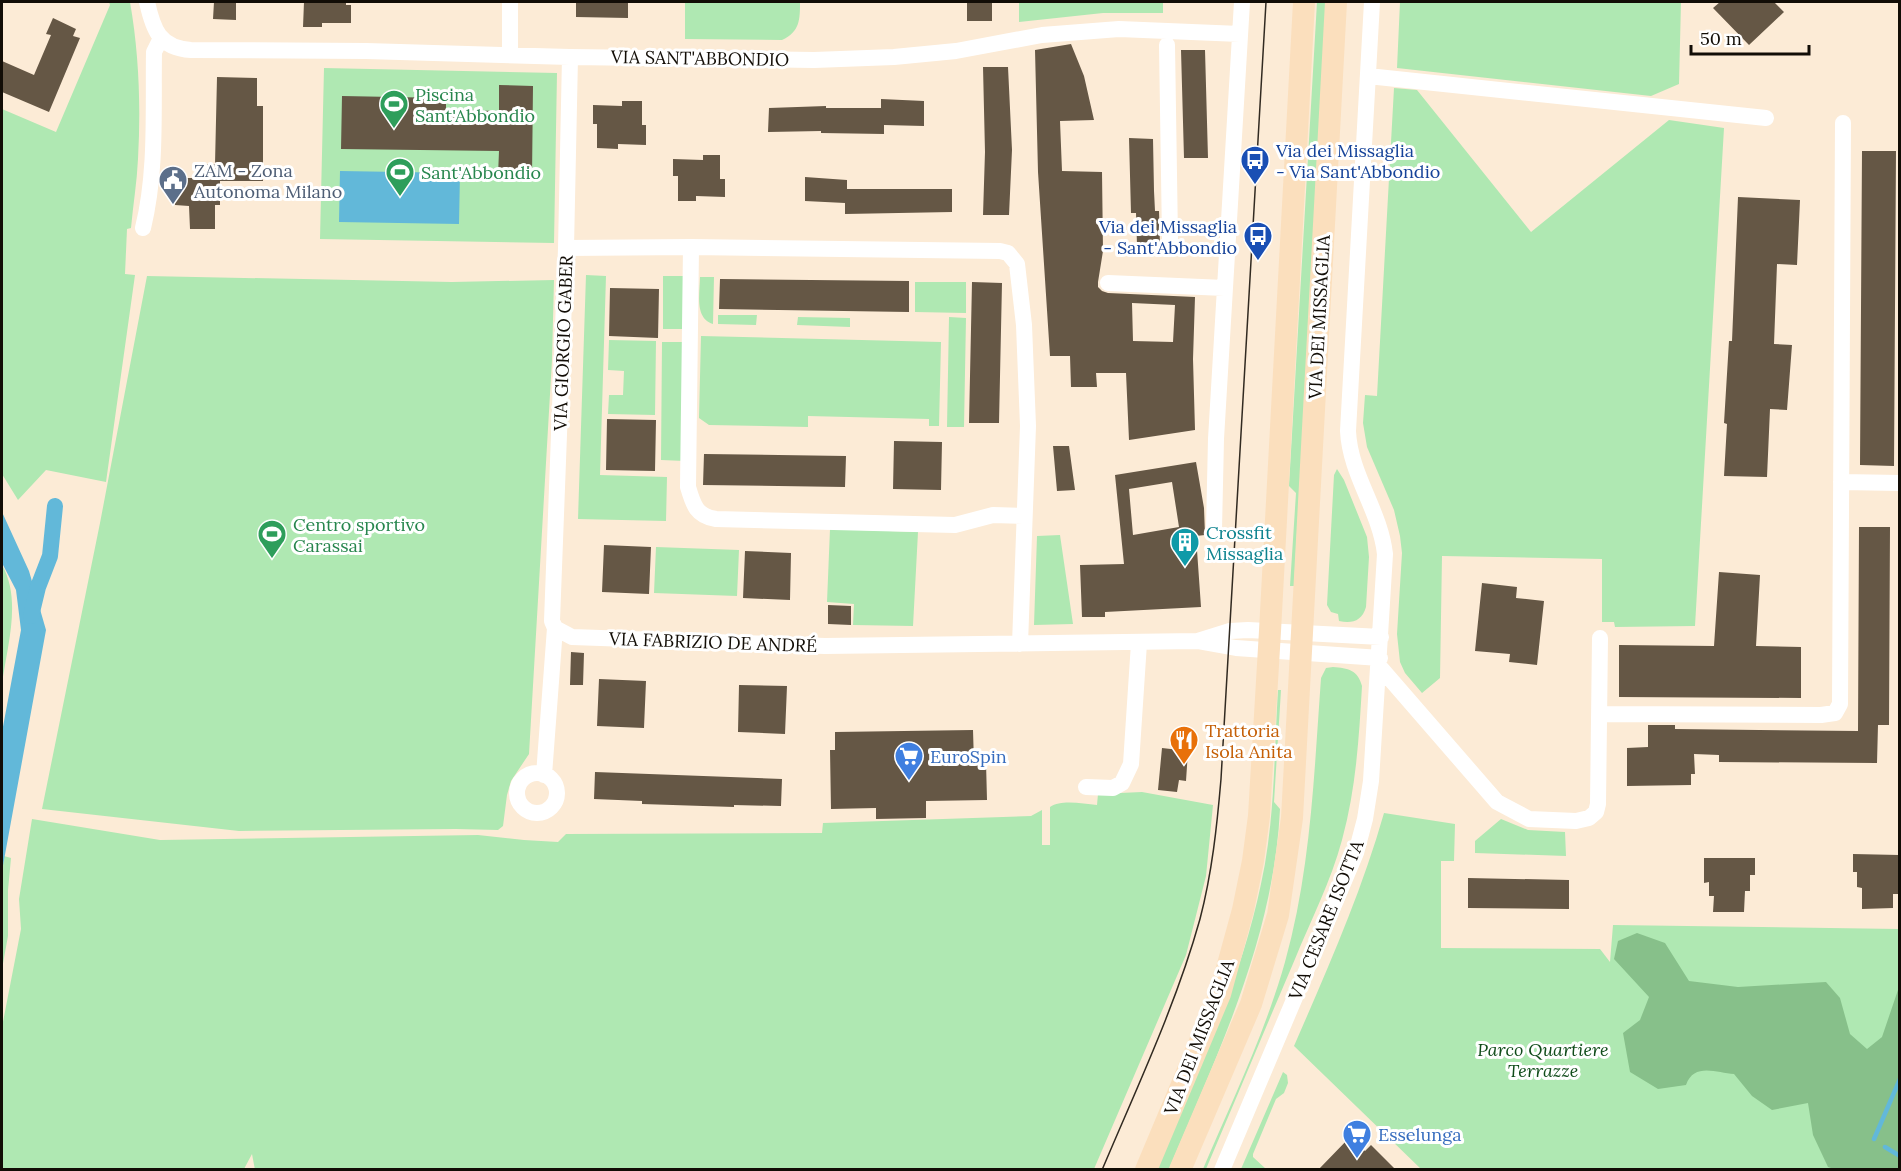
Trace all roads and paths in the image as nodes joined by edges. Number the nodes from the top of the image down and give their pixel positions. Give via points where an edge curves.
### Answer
1 (147, 2) edge
2 (510, 2) edge
3 (1242, 2) edge
4 (1304, 2) edge
5 (1336, 2) edge
6 (1372, 2) edge
7 (1240, 34) junction
8 (161, 38) junction
9 (1167, 45) dead end
10 (510, 55) junction
11 (570, 57) junction
12 (1368, 76) junction
13 (1766, 118) dead end
14 (1843, 123) dead end
15 (143, 228) dead end
16 (1170, 239) dead end
17 (691, 247) junction
18 (566, 248) junction
19 (1108, 283) dead end
20 (1225, 288) junction
21 (1841, 482) junction
22 (1899, 483) edge
23 (1023, 516) junction
24 (1214, 529) dead end
25 (555, 628) junction
26 (1381, 637) junction
27 (1600, 638) dead end
28 (1269, 641) junction
29 (1139, 643) junction
30 (1301, 643) junction
31 (1020, 644) junction
32 (1380, 662) junction
33 (1599, 714) junction
34 (544, 774) dead end
35 (1086, 787) dead end
36 (1146, 1170) edge
37 (1180, 1170) edge
38 (1222, 1170) edge

1 - 8 street via 153,26
2 - 10 street
3 - 7 street
4 - 28 main road, VIA DEI MISSAGLIA
5 - 30 main road, VIA DEI MISSAGLIA
6 - 12 street, VIA DEI MISSAGLIA
7 - 11 street, VIA SANT'ABBONDIO via 1119,28 882,58
7 - 20 street
8 - 10 street, VIA SANT'ABBONDIO via 191,50
8 - 15 street via 154,52 151,182
9 - 16 street
10 - 11 street, VIA SANT'ABBONDIO
11 - 18 street, VIA GIORGIO GABER
12 - 13 street
12 - 26 street, VIA DEI MISSAGLIA via 1348,431 1353,462 1383,544
14 - 21 street
17 - 18 street
17 - 23 street via 1008,254 1017,264 1024,325 1028,426
17 - 23 street via 688,487 696,510 716,519 955,525 993,515
18 - 25 street, VIA GIORGIO GABER via 552,621
19 - 20 street
20 - 24 street
21 - 22 street
21 - 33 street via 1840,704 1835,713
23 - 31 street
25 - 31 street, VIA FABRIZIO DE ANDRÉ via 572,637 592,638 825,645
25 - 34 street
26 - 30 street
26 - 32 street, VIA DEI MISSAGLIA
27 - 33 street
28 - 29 street, VIA FABRIZIO DE ANDRÉ via 1230,631 1197,641
28 - 30 street
28 - 36 main road, VIA DEI MISSAGLIA via 1259,816 1243,910 1220,994
29 - 31 street, VIA FABRIZIO DE ANDRÉ
29 - 35 street via 1131,764 1122,783 1113,788
30 - 32 street
30 - 37 main road, VIA DEI MISSAGLIA via 1292,818 1278,915 1251,1004
32 - 33 street via 1497,802 1529,819 1576,821 1596,812
32 - 38 street, VIA CESARE ISOTTA via 1371,781 1356,853

